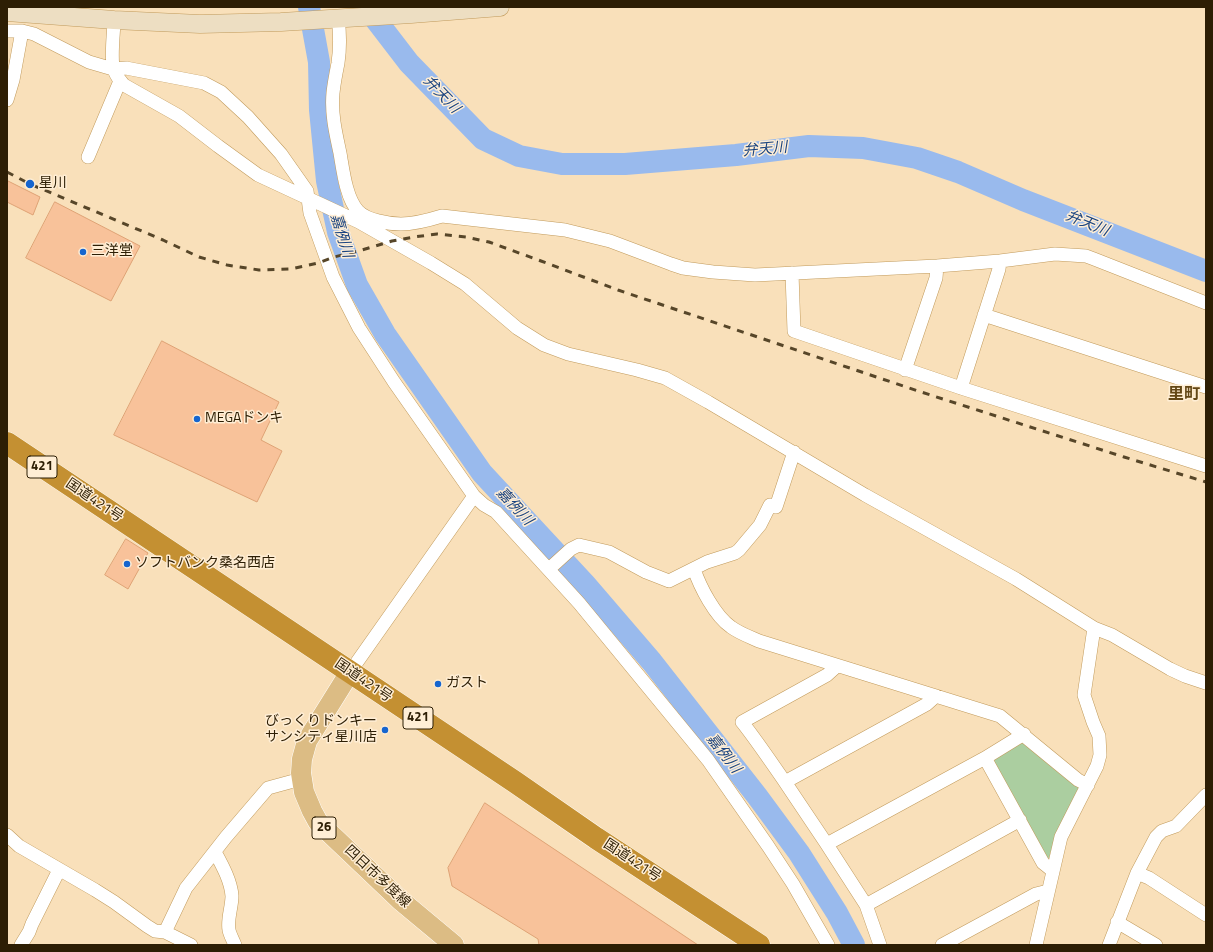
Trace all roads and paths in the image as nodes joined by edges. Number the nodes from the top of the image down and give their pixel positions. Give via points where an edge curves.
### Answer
1 (500, 7) edge
2 (7, 12) edge
3 (338, 18) junction
4 (114, 20) junction
5 (7, 31) edge
6 (22, 31) junction
7 (113, 69) junction
8 (120, 81) junction
9 (7, 100) edge
10 (88, 157) dead end
11 (312, 199) junction
12 (362, 219) junction
13 (1000, 261) junction
14 (938, 266) junction
15 (792, 273) junction
16 (1206, 303) edge
17 (984, 315) junction
18 (905, 370) junction
19 (1206, 387) edge
20 (961, 388) junction
21 (7, 443) edge
22 (794, 452) junction
23 (1206, 466) edge
24 (474, 496) junction
25 (551, 568) junction
26 (694, 569) junction
27 (1094, 628) junction
28 (837, 666) junction
29 (350, 672) junction
30 (1206, 683) edge
31 (936, 696) junction
32 (1024, 734) junction
33 (985, 758) junction
34 (301, 779) junction
35 (785, 782) junction
36 (1088, 785) junction
37 (1206, 795) edge
38 (1020, 820) junction
39 (7, 835) edge
40 (827, 844) junction
41 (215, 852) junction
42 (59, 870) junction
43 (1053, 871) junction
44 (1137, 873) junction
45 (1048, 891) junction
46 (866, 905) junction
47 (1206, 915) edge
48 (1117, 922) junction
49 (165, 932) junction
50 (751, 942) edge
51 (21, 945) edge
52 (190, 945) edge
53 (235, 945) edge
54 (454, 945) edge
55 (828, 945) edge
56 (880, 945) edge
57 (942, 945) edge
58 (1036, 945) edge
59 (1109, 945) edge
60 (1156, 945) edge

1 - 3 street
2 - 4 street
3 - 4 street via 200,24
3 - 12 street via 340,33 333,116 348,189
4 - 7 street
5 - 6 street
6 - 7 street via 34,34 89,62
6 - 9 street
7 - 8 street
7 - 11 street via 126,68 204,83 221,92 248,117 281,154
8 - 10 street
8 - 11 street via 179,116 258,175
11 - 12 street via 344,214
11 - 24 street via 310,213 333,277 360,328 394,382
12 - 15 street via 401,224 442,216 565,230 610,241 683,268 755,275
12 - 22 street via 465,284 517,328 544,345 568,354 665,378
13 - 14 street
13 - 16 street via 1055,254 1086,256
13 - 17 street
14 - 15 street
14 - 18 street
15 - 18 street via 794,331
17 - 19 street
17 - 20 street
18 - 20 street
20 - 23 street
21 - 29 highway, 国道421号 / 421
22 - 26 street via 776,507 770,505 760,525 745,544 735,553
22 - 27 street
24 - 25 street via 496,512
24 - 29 street
25 - 26 street via 579,545 609,552 669,581
25 - 55 street via 708,760 789,878
26 - 28 street via 698,582 715,610 731,627 759,641
27 - 30 street via 1112,635 1170,669
27 - 36 street via 1084,695 1099,736 1100,755
28 - 31 street
28 - 35 street via 827,675 742,722
29 - 34 main road, 四日市多度線 / 26 via 307,740 302,758
29 - 50 highway, 国道421号 / 421
31 - 32 street via 1000,716
31 - 35 street via 927,704
32 - 33 street
32 - 36 street via 1078,780
33 - 38 street
33 - 40 street
34 - 41 street via 268,788
34 - 54 main road, 四日市多度線 / 26 via 318,822 400,900
35 - 40 street
36 - 43 street via 1061,837
37 - 44 street via 1176,826 1162,831 1156,837
38 - 43 street via 1043,862
38 - 46 street
39 - 42 street via 19,846
40 - 46 street
41 - 49 street via 186,888
41 - 53 street via 232,895 229,929
42 - 49 street via 114,902 155,931
42 - 51 street
43 - 45 street
44 - 47 street
44 - 48 street
45 - 57 street via 1036,894
45 - 58 street
46 - 56 street
48 - 59 street
48 - 60 street
49 - 52 street

